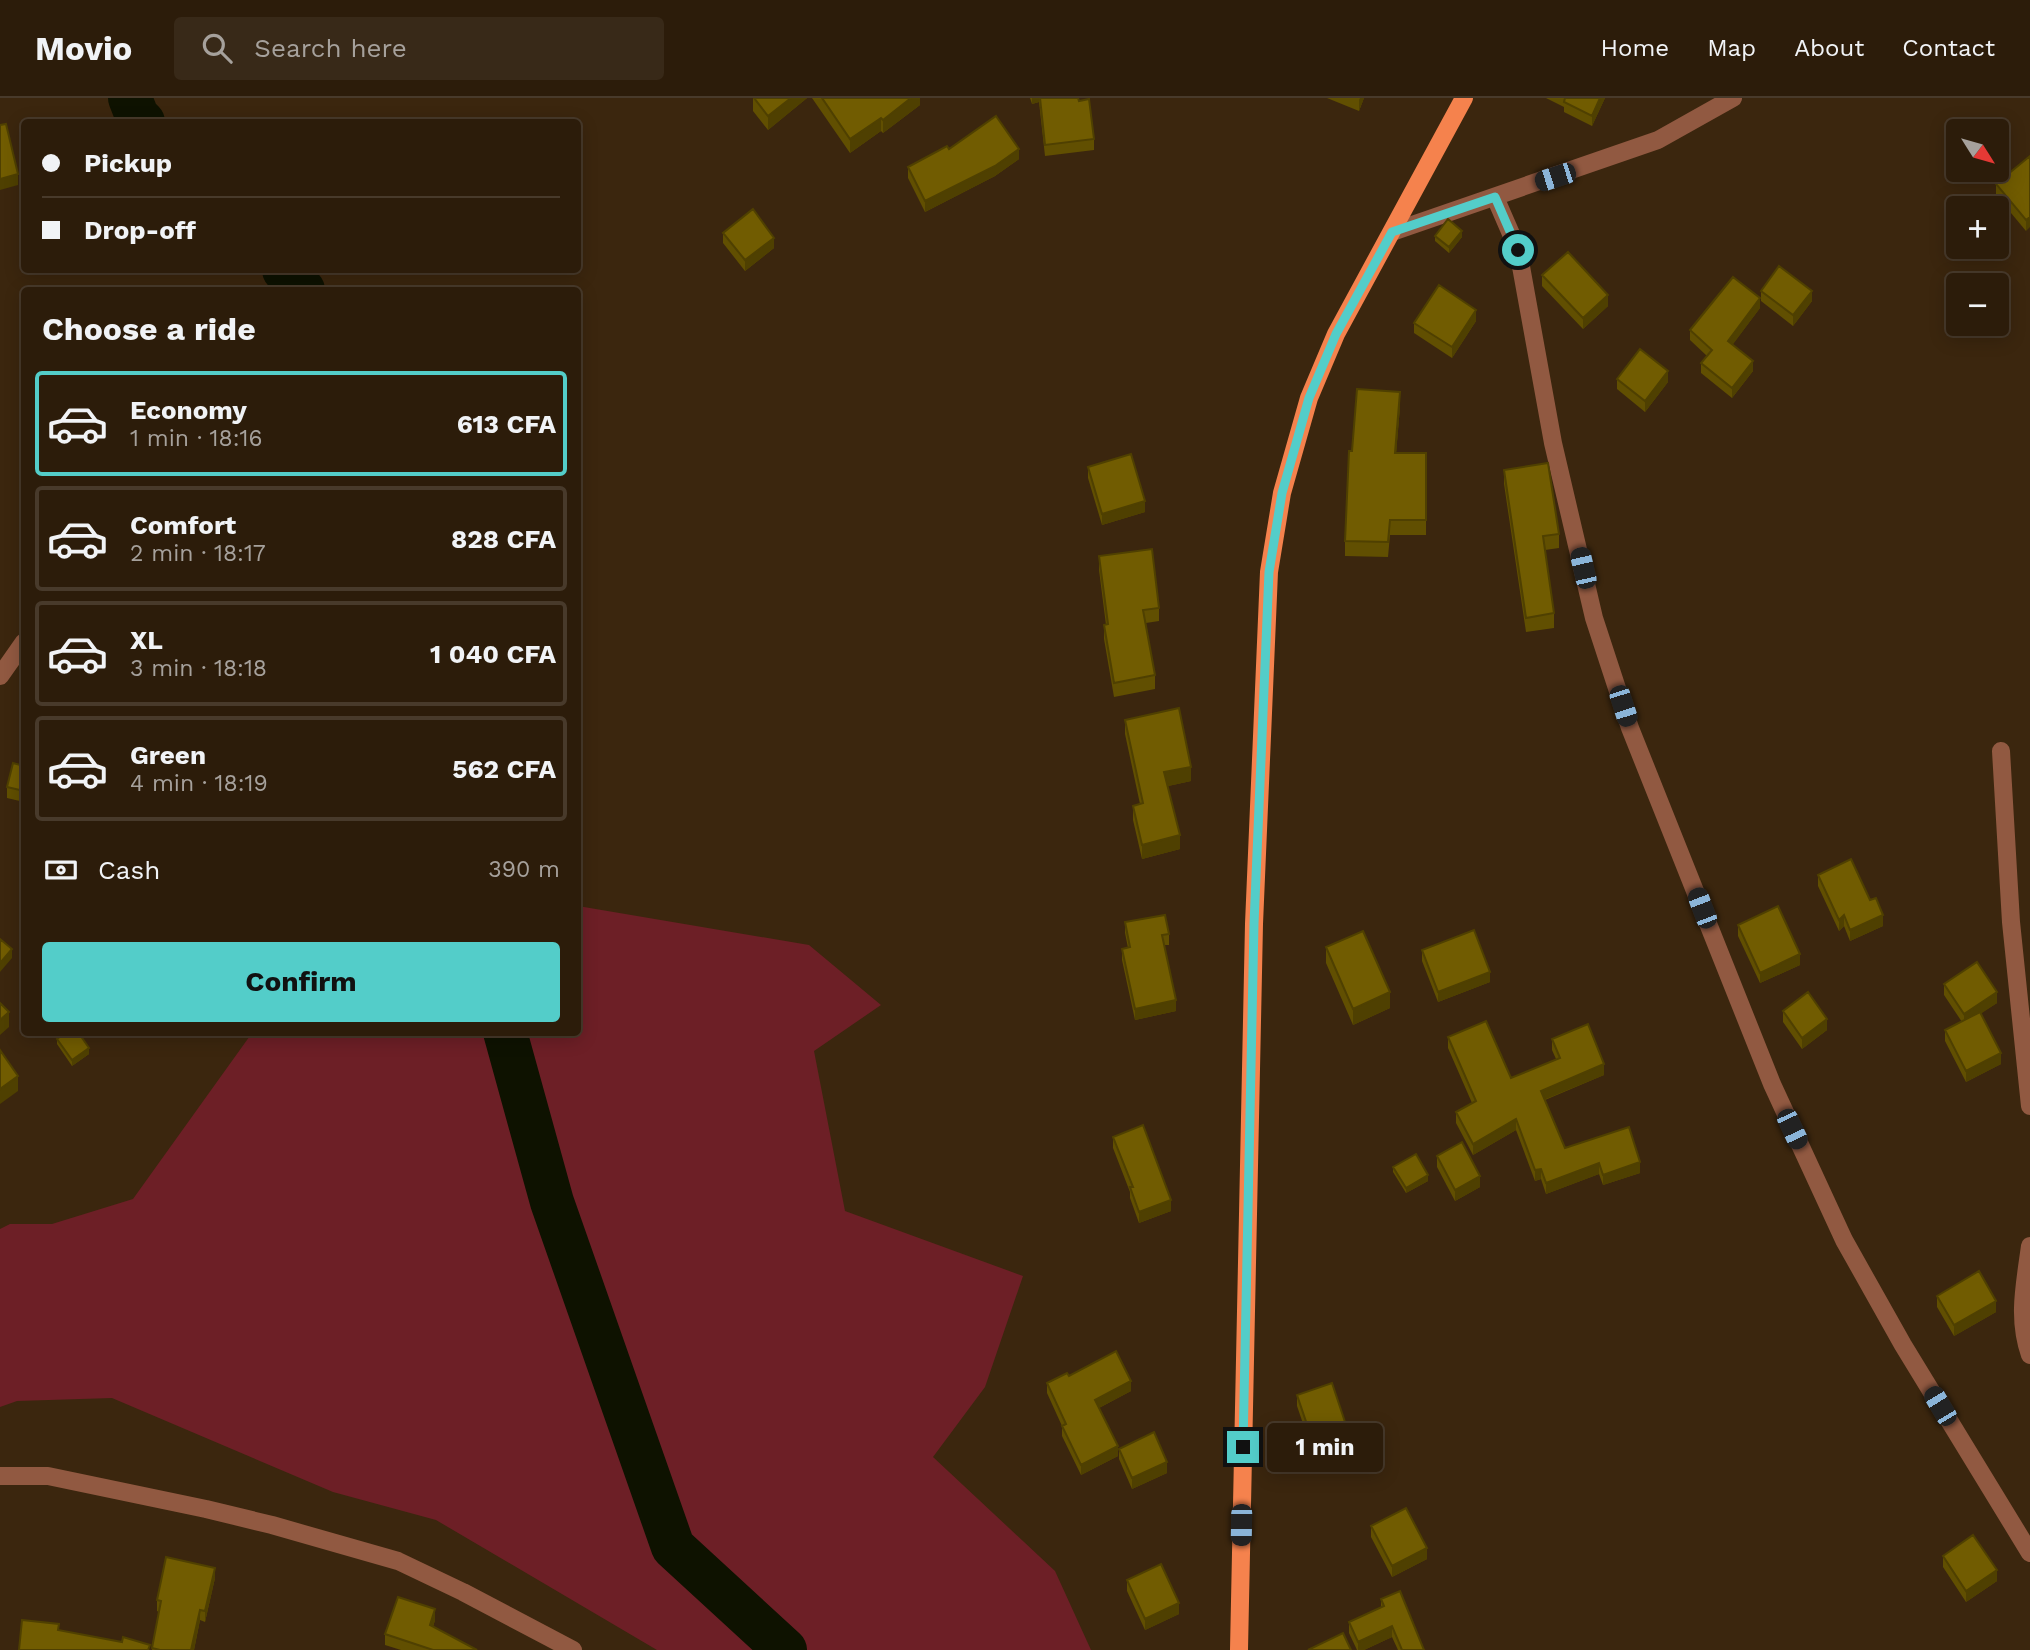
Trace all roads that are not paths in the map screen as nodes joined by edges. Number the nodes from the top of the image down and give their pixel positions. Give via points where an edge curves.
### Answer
1 (1464, 98) edge
2 (1733, 98) edge
3 (1495, 197) junction
4 (1392, 232) junction
5 (21, 646) edge
6 (0, 676) edge
7 (2001, 751) dead end
8 (2030, 1106) edge
9 (2030, 1246) edge
10 (2030, 1355) edge
11 (0, 1476) edge
12 (2030, 1553) edge
13 (573, 1650) edge
14 (1239, 1650) edge

1 - 4 main road
2 - 3 street via 1658,140
3 - 4 street
3 - 12 street via 1518,250 1553,443 1594,618 1630,729 1772,1084 1844,1240
4 - 14 main road via 1336,334 1309,398 1282,493 1269,572 1254,924
5 - 6 street
7 - 8 street via 2011,922
9 - 10 street via 2022,1302 2023,1336
11 - 13 street via 48,1476 180,1503 398,1561

